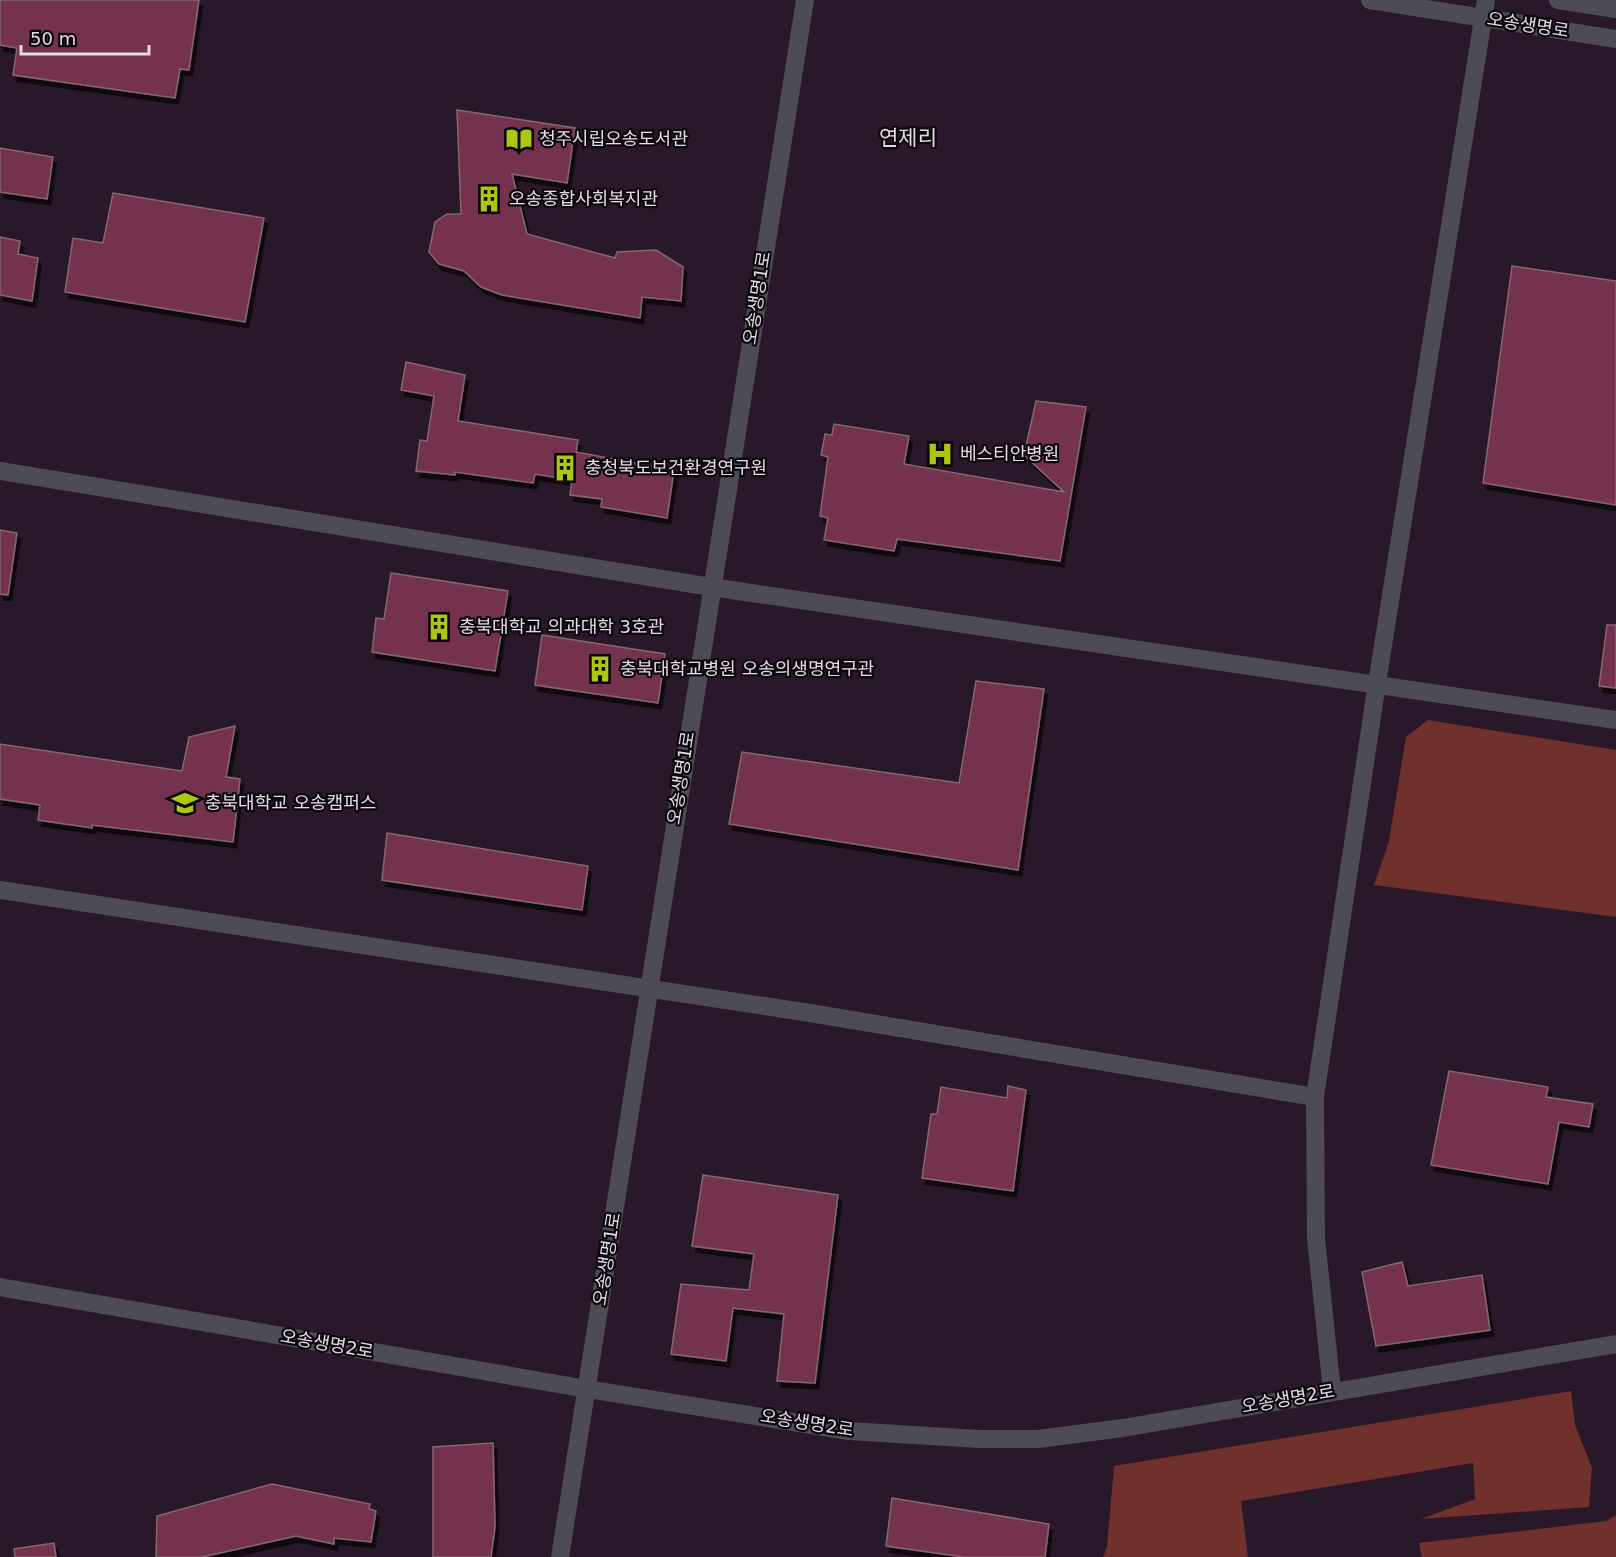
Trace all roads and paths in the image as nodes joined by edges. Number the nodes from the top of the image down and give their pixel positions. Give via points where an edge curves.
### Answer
1 (805, 0) edge
2 (1370, 0) edge
3 (1486, 0) edge
4 (1558, 0) edge
5 (1616, 9) edge
6 (1484, 19) junction
7 (1616, 39) edge
8 (0, 471) edge
9 (711, 587) junction
10 (1377, 682) junction
11 (1616, 720) edge
12 (0, 890) edge
13 (647, 988) junction
14 (1315, 1097) junction
15 (0, 1287) edge
16 (1616, 1344) edge
17 (587, 1389) junction
18 (1332, 1391) junction
19 (560, 1557) edge

1 - 9 street, 오송생명1로
2 - 6 street, 오송생명로
3 - 6 street
4 - 5 street, 오송생명로
6 - 7 street, 오송생명로
6 - 10 street
8 - 9 street
9 - 10 street
9 - 13 street, 오송생명1로
10 - 11 street
10 - 14 street
12 - 13 street
13 - 14 street
13 - 17 street, 오송생명1로
14 - 18 street via 1316,1238
15 - 17 street, 오송생명2로
16 - 18 street, 오송생명2로
17 - 18 street, 오송생명2로 via 849,1431 979,1439 1038,1438 1123,1428
17 - 19 street, 오송생명1로

